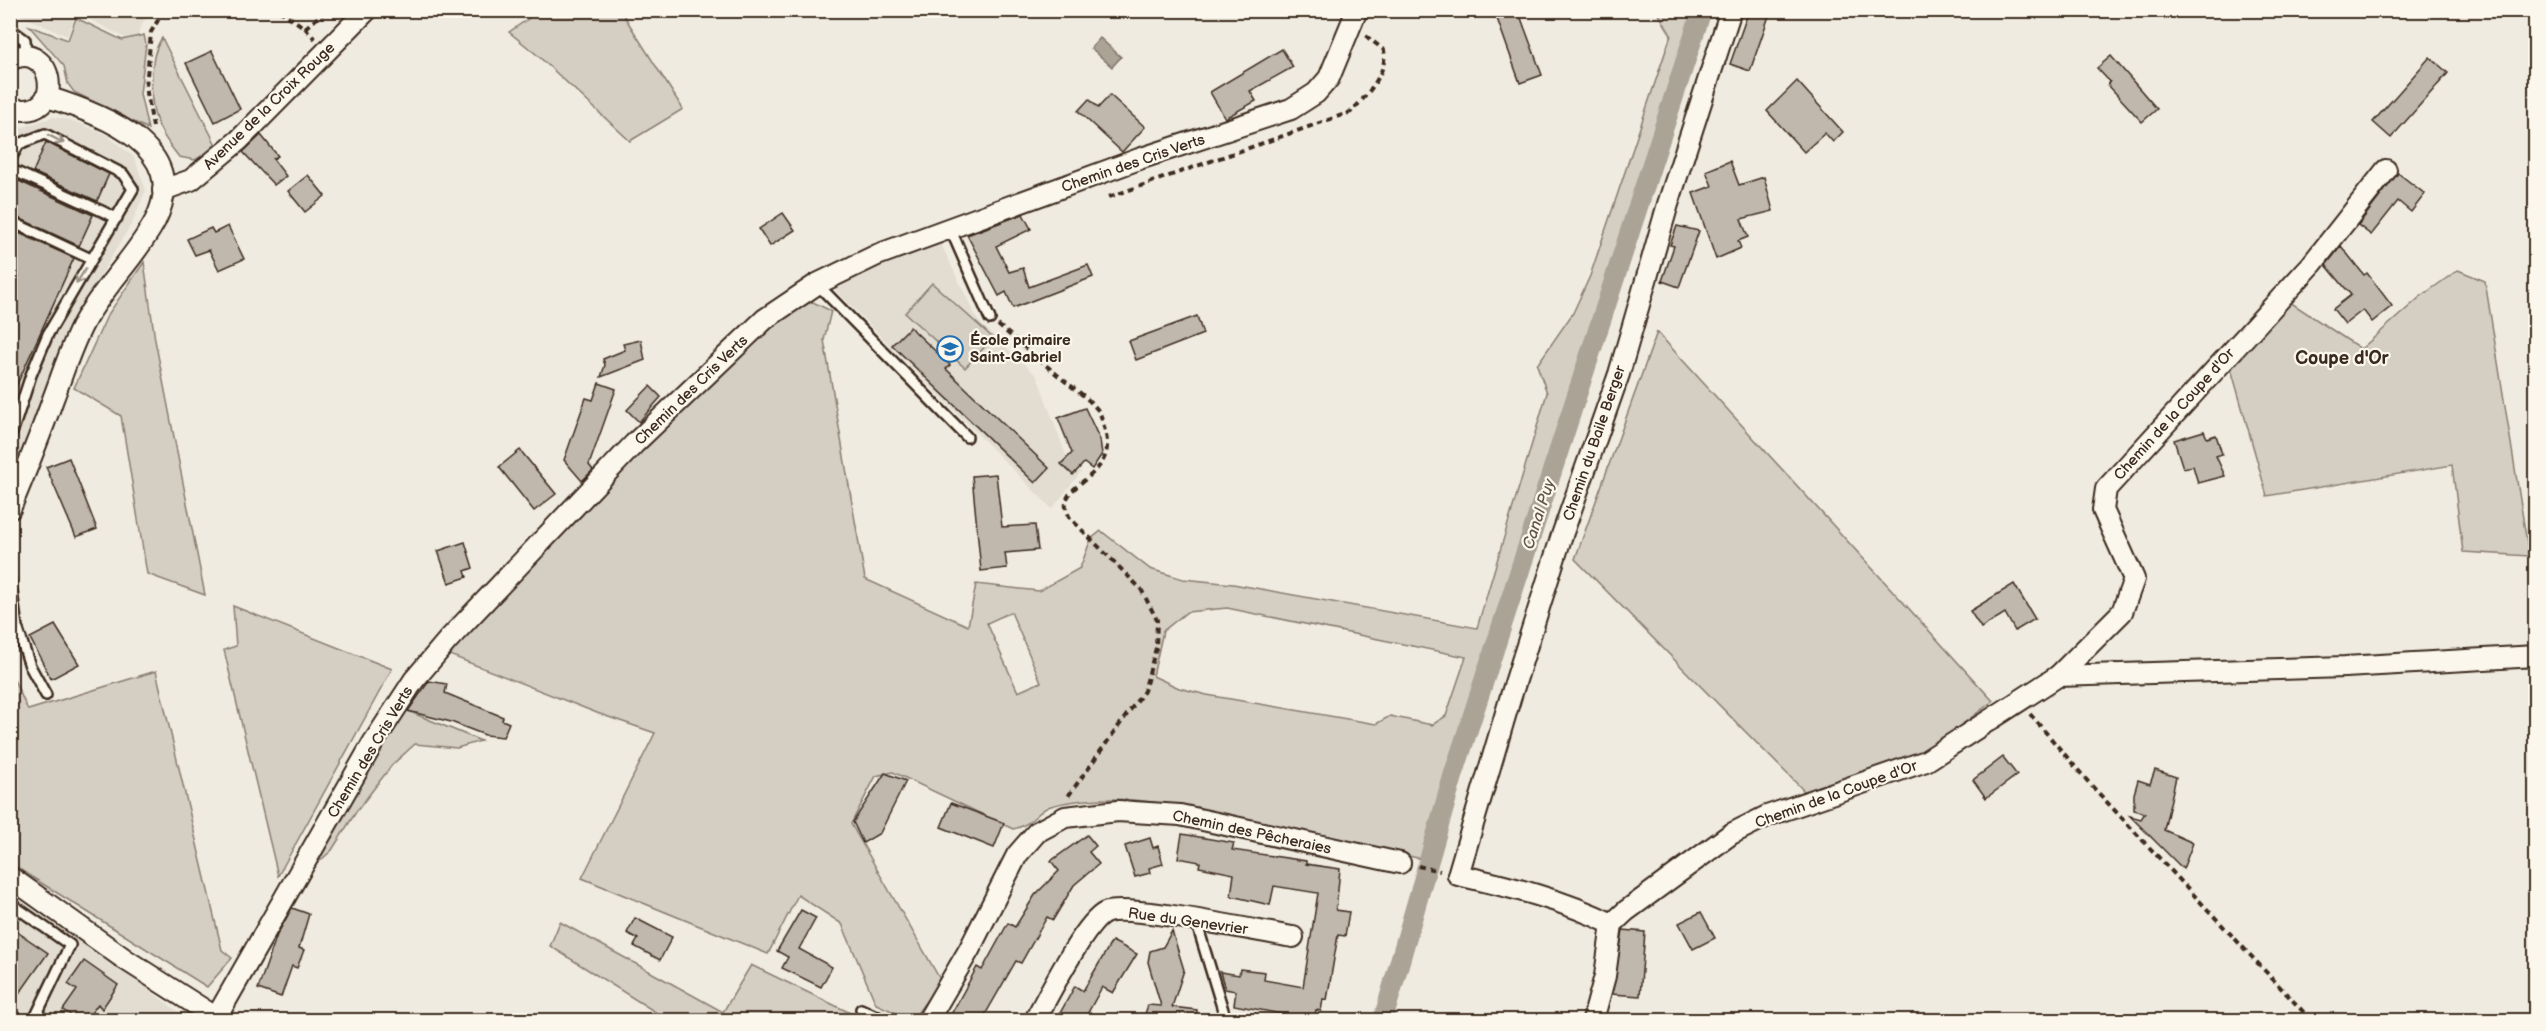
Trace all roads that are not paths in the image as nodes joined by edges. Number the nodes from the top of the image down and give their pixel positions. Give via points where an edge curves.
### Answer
1 (367, 10) edge
2 (1357, 10) edge
3 (1731, 10) edge
4 (10, 29) edge
5 (18, 58) edge
6 (47, 97) junction
7 (14, 116) edge
8 (10, 160) edge
9 (10, 168) edge
10 (2386, 170) dead end
11 (163, 190) junction
12 (117, 218) junction
13 (10, 221) edge
14 (950, 228) junction
15 (91, 259) junction
16 (817, 284) junction
17 (990, 319) road end
18 (967, 437) dead end
19 (10, 439) edge
20 (10, 509) edge
21 (10, 578) edge
22 (2535, 656) edge
23 (2058, 676) junction
24 (46, 695) dead end
25 (1409, 864) road end
26 (10, 877) edge
27 (10, 903) edge
28 (1196, 921) junction
29 (1612, 924) junction
30 (1293, 937) dead end
31 (861, 1009) dead end
32 (218, 1019) edge
33 (34, 1020) edge
34 (885, 1020) edge
35 (928, 1020) edge
36 (1035, 1020) edge
37 (1226, 1020) edge
38 (1593, 1020) edge

1 - 11 street, Avenue de la Croix Rouge via 239,140 191,180
2 - 14 street, Chemin des Cris Verts via 1329,78 1316,93 1291,109
3 - 29 street, Chemin du Baile Berger via 1668,204 1619,374 1561,538 1458,875 1519,889
4 - 5 lane via 25,40
5 - 6 street via 38,61 47,71
6 - 7 street via 40,105
6 - 11 street via 121,126 152,154
8 -> 12 lane via 19,144 45,134 123,174 133,189
9 - 12 lane
10 - 23 street, Chemin de la Coupe d'Or via 2312,264 2106,489 2103,510 2134,579 2122,612
11 - 20 street via 156,219 83,324
12 - 15 lane
13 - 15 lane
14 - 16 street, Chemin des Cris Verts via 877,255
14 - 17 lane
15 -> 19 lane via 48,334
16 - 18 lane
16 - 32 street, Chemin des Cris Verts via 765,319 634,444 414,680 373,743
21 - 24 lane via 17,627 30,666
22 - 23 street via 2345,667
23 - 29 street, Chemin de la Coupe d'Or via 1926,761 1767,816 1731,834
25 - 35 street, Chemin des Pêcheraies via 1180,815 1118,811 1065,817 1037,832 1017,855
26 - 32 street via 126,960
27 - 33 lane via 70,945
28 - 30 street, Rue du Genevrier
28 - 36 street, Rue du Genevrier via 1134,910 1105,913 1086,932
28 - 37 lane
29 - 38 street via 1605,976
31 - 34 lane

